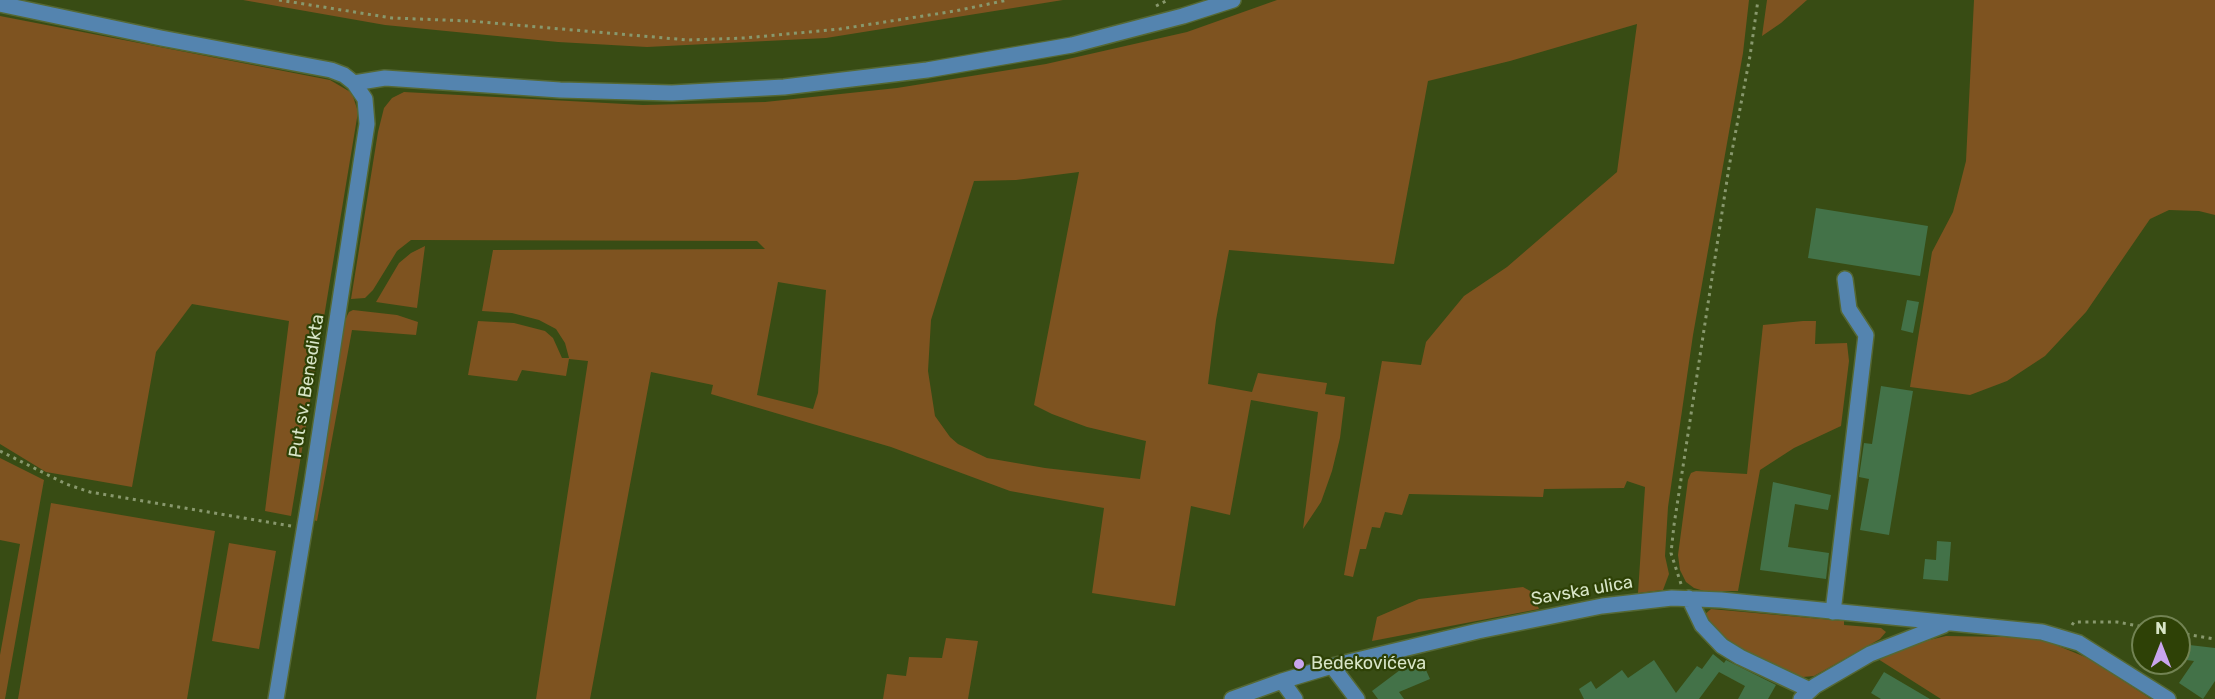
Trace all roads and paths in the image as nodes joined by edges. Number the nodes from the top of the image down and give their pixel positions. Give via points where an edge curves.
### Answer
1 (279, 0) edge
2 (1008, 0) edge
3 (1233, 0) edge
4 (1758, 0) edge
5 (0, 4) edge
6 (354, 82) junction
7 (1845, 279) dead end
8 (0, 451) edge
9 (304, 529) junction
10 (1689, 598) junction
11 (1833, 612) junction
12 (1947, 624) junction
13 (2131, 625) edge
14 (2191, 635) edge
15 (2062, 636) junction
16 (2215, 639) edge
17 (1332, 666) junction
18 (1282, 681) junction
19 (1805, 695) edge
20 (276, 699) edge
21 (1232, 699) edge
22 (1295, 699) edge
23 (1358, 699) edge
24 (2168, 699) edge

1 - 2 path via 392,18 688,40 840,29
3 - 6 street via 1072,45 927,70 784,87 672,93 385,78
4 - 10 path via 1674,525 1671,553 1678,579
5 - 6 street via 331,70
6 - 9 street, Put sv. Benedikta via 365,99 368,124
7 - 11 street via 1849,309 1866,335
8 - 9 path via 90,492
9 - 20 street, Put sv. Benedikta
10 - 11 street, Savska ulica
10 - 17 street, Savska ulica via 1628,602 1568,612
10 - 19 street via 1702,626 1722,646
11 - 12 street, Savska ulica
12 - 15 street, Savska ulica
12 - 19 street via 1870,654
13 - 15 path via 2074,622
14 - 16 path
15 - 24 street, Savska ulica
17 - 18 street, Savska ulica
17 - 23 street
18 - 21 street, Savska ulica
18 - 22 street

